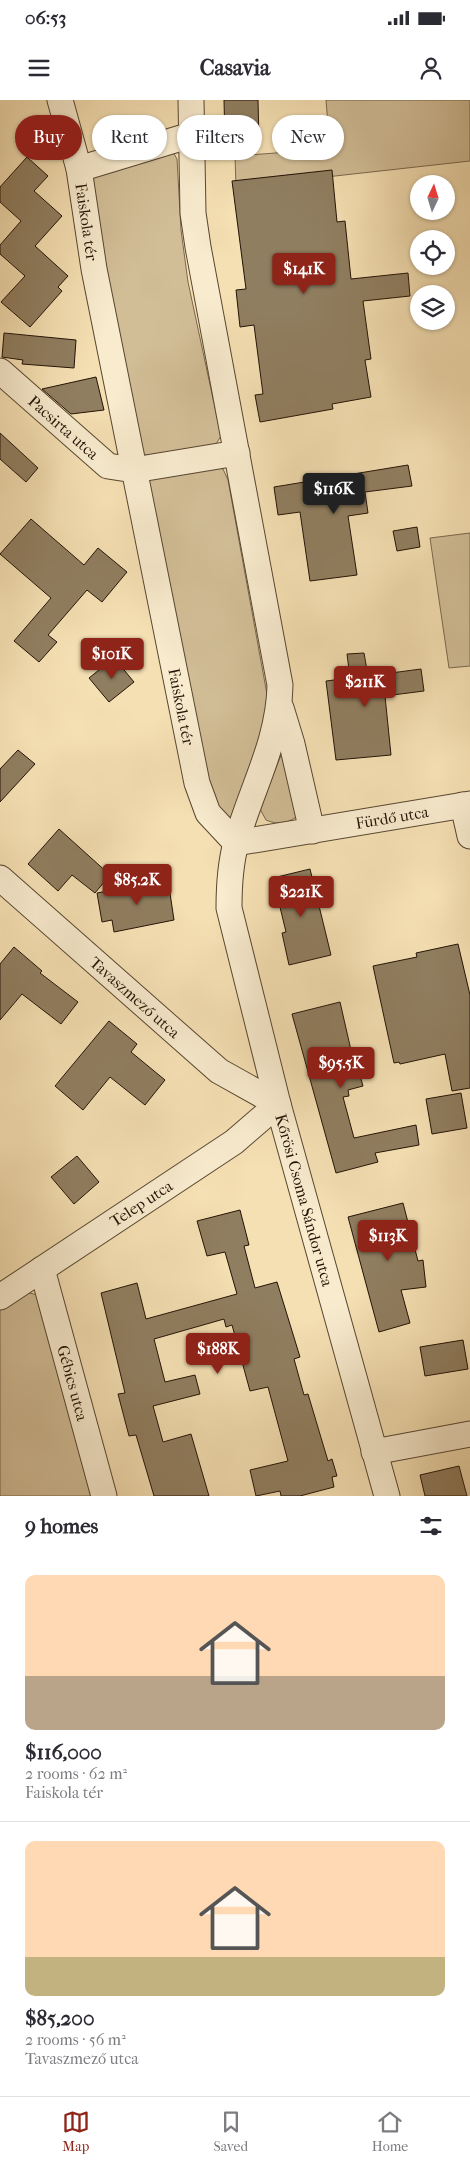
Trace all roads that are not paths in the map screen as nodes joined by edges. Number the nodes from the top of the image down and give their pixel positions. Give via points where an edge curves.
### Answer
1 (60, 100) edge
2 (191, 100) edge
3 (191, 115) edge
4 (177, 139) edge
5 (191, 160) edge
6 (79, 169) junction
7 (0, 371) edge
8 (237, 453) junction
9 (134, 470) junction
10 (280, 705) junction
11 (466, 805) edge
12 (312, 831) junction
13 (470, 836) edge
14 (236, 843) junction
15 (0, 878) edge
16 (278, 1104) junction
17 (42, 1269) junction
18 (0, 1297) edge
19 (470, 1434) edge
20 (374, 1452) junction
21 (104, 1496) edge
22 (387, 1496) edge

1 - 6 street
2 - 3 street
4 - 6 street, Faiskola tér
5 - 8 street via 193,213
6 - 9 street, Faiskola tér via 94,269
7 - 9 street, Pacsirta utca via 108,466
8 - 9 street
8 - 10 street via 277,662
9 - 14 street, Faiskola tér via 197,783 208,813
10 - 12 street
10 - 14 street via 273,740
11 - 12 street, Fürdő utca
11 - 13 street
12 - 14 street
14 - 16 street, Kőrösi Csoma Sándor utca via 229,877 229,908
15 - 16 street, Tavaszmező utca via 219,1071
16 - 17 street, Telep utca via 234,1142
16 - 20 street, Kőrösi Csoma Sándor utca
17 - 18 street, Telep utca
17 - 21 street, Gébics utca
19 - 20 street
20 - 22 street, Kőrösi Csoma Sándor utca

